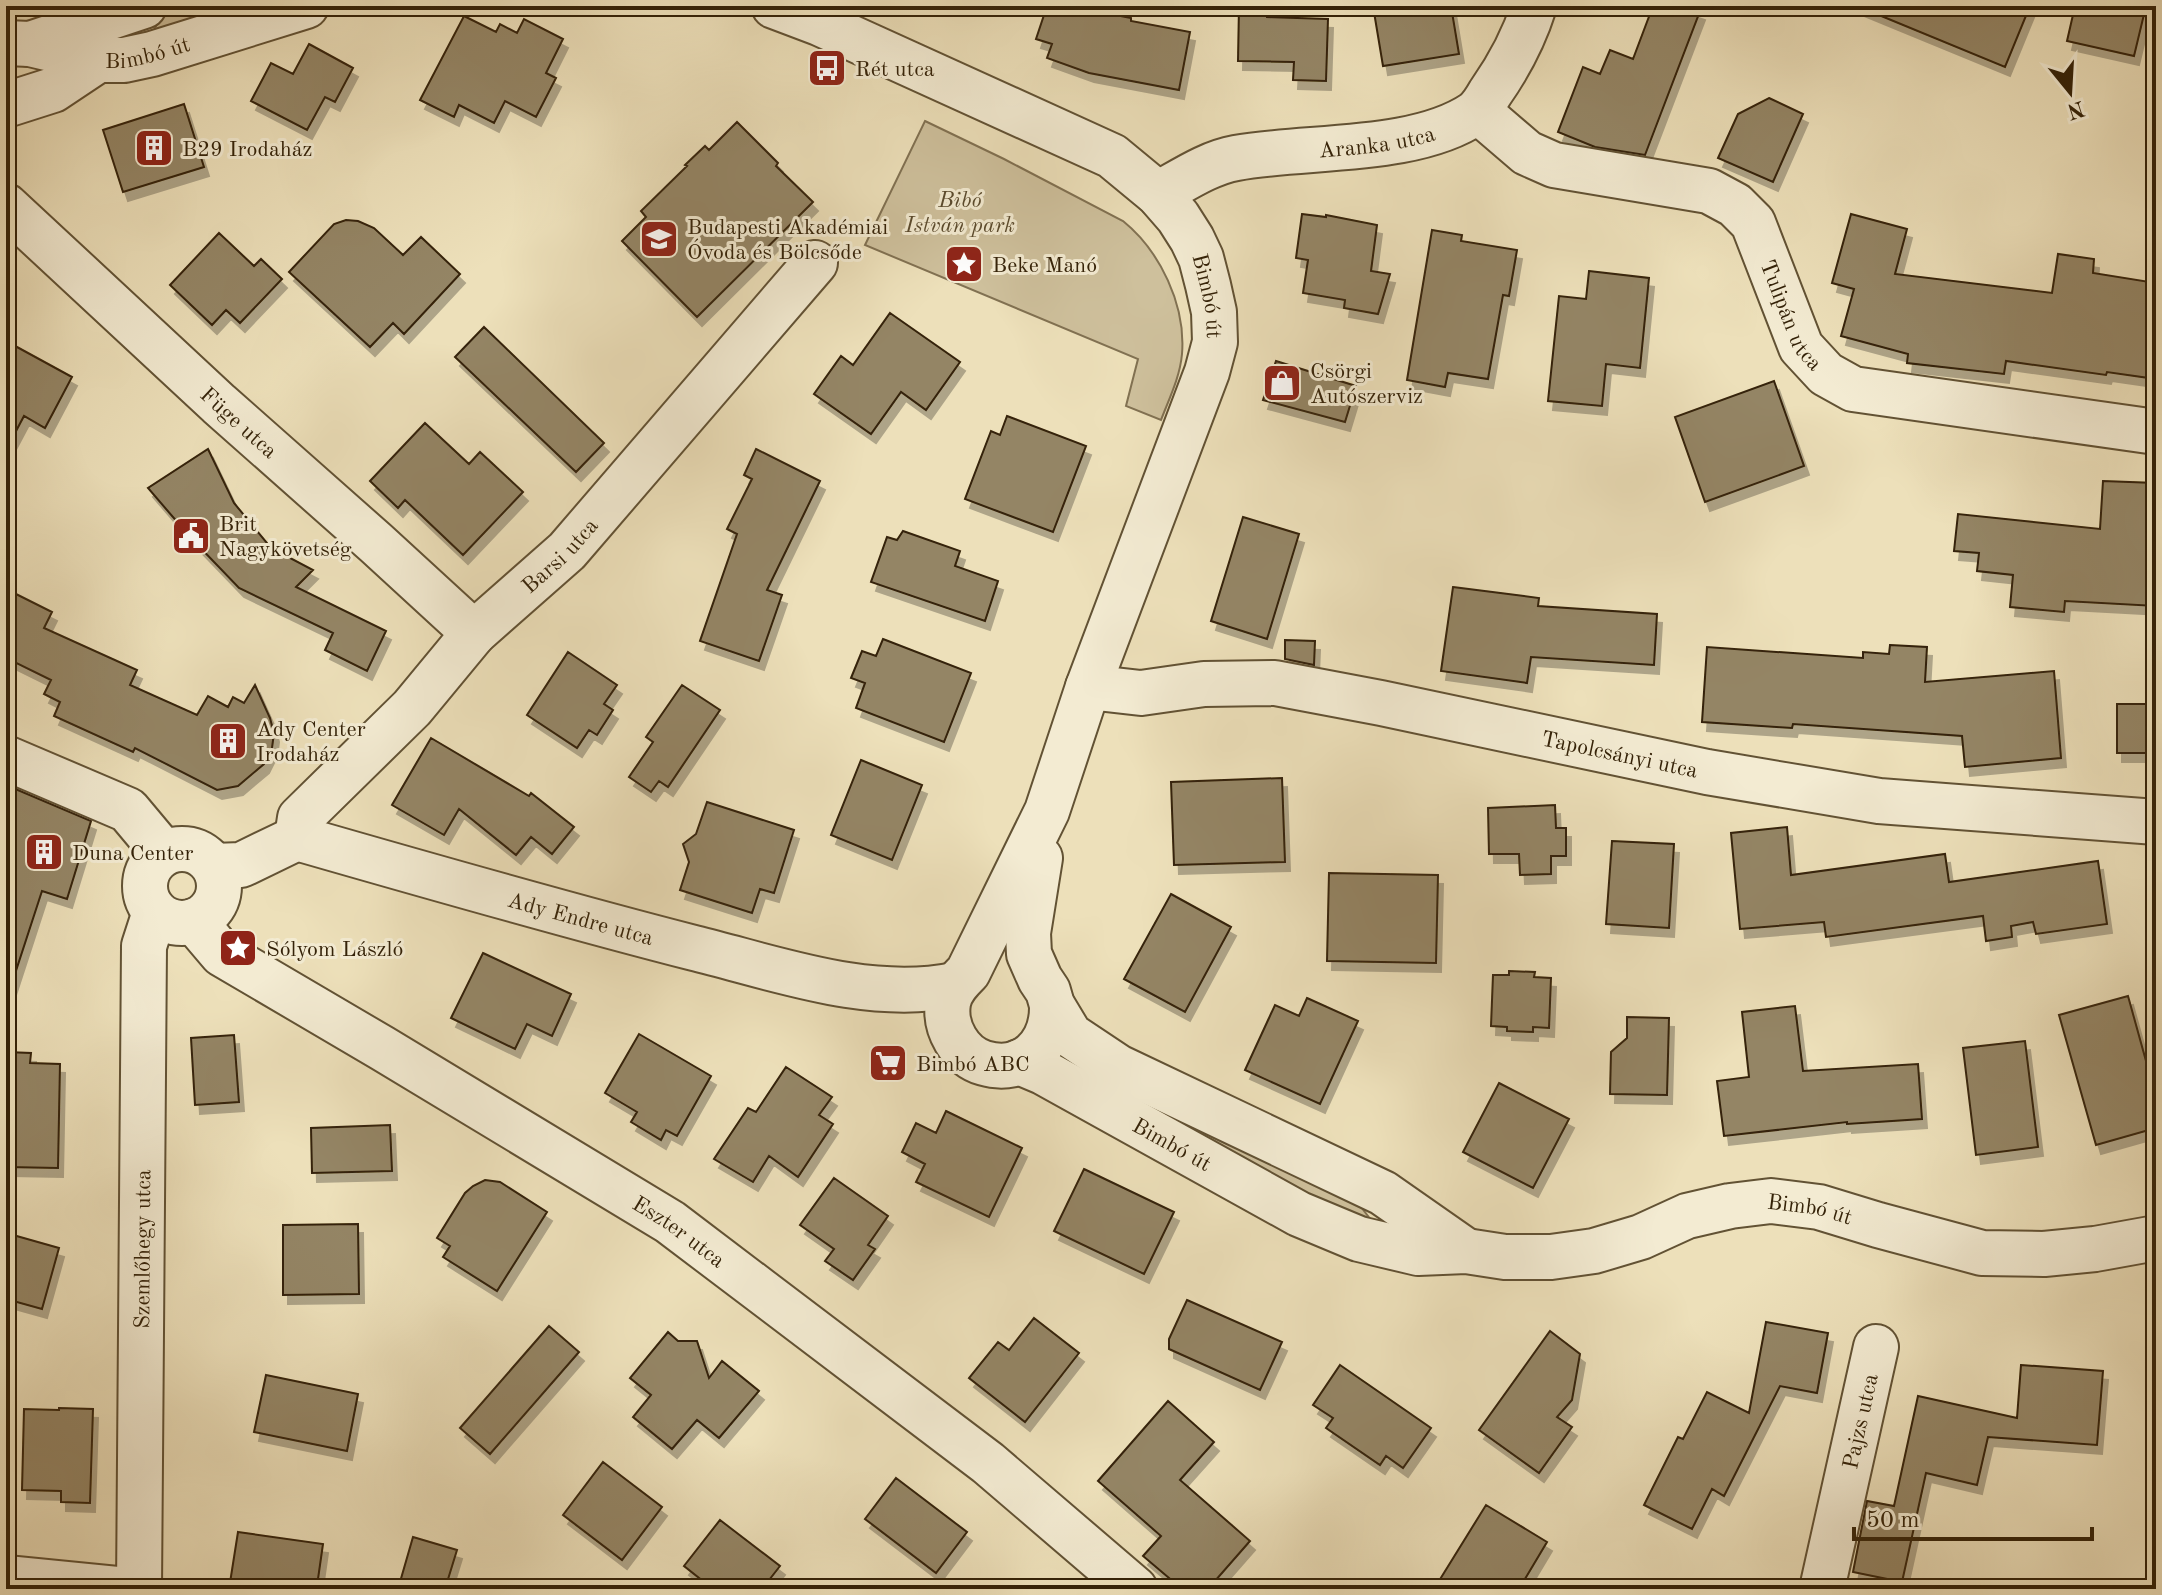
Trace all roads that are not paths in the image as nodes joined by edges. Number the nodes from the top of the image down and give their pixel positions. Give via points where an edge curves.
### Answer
1 (144, 6) edge
2 (306, 6) edge
3 (774, 6) edge
4 (1534, 6) edge
5 (18, 44) edge
6 (98, 60) junction
7 (6, 105) edge
8 (1478, 111) junction
9 (1158, 194) junction
10 (6, 206) edge
11 (815, 263) dead end
12 (2156, 432) edge
13 (474, 633) junction
14 (1088, 687) junction
15 (6, 758) edge
16 (1047, 811) junction
17 (2156, 822) edge
18 (297, 838) junction
19 (164, 853) junction
20 (214, 866) junction
21 (175, 916) junction
22 (1046, 992) junction
23 (957, 993) junction
24 (1019, 1062) junction
25 (2156, 1238) edge
26 (1466, 1251) junction
27 (1876, 1347) dead end
28 (6, 1578) edge
29 (117, 1589) edge
30 (139, 1589) edge
31 (1135, 1589) edge
32 (1822, 1589) edge

1 - 5 street, Bimbó út
2 - 6 street, Bimbó út via 152,54
3 - 9 street, Bimbó út via 1112,156
4 - 8 street, Aranka utca via 1509,66
5 - 6 street, Bimbó út
6 - 7 street via 53,90
8 - 9 street, Aranka utca via 1415,138 1233,159
8 - 12 street, Tulipán utca via 1527,153 1554,165 1709,191 1735,205 1753,223 1801,347 1826,374 1853,389
9 - 14 street, Bimbó út via 1201,258 1215,342
10 - 13 street, Füge utca
11 - 13 street, Barsi utca via 567,551
13 - 18 street, Barsi utca via 412,708 300,818
14 - 16 street, Bimbó út
14 - 17 street, Tapolcsányi utca via 1141,693 1204,684 1275,683 1707,772 1879,801
15 - 19 street via 128,810
16 - 22 street, Bimbó út via 1028,933 1029,954
16 - 23 street, Bimbó út
18 - 20 street via 241,865
18 - 23 street, Ady Endre utca via 571,916 857,988
19 - 20 street via 186,848
19 - 21 street via 149,870 145,892 149,903
20 - 21 street via 218,899 204,916
21 - 30 street, Szemlőhegy utca via 144,946
21 - 31 street, Eszter utca via 222,954 670,1222 988,1463
22 - 23 street via 1029,970 1000,962
22 - 24 street via 1050,1031 1033,1054
22 - 26 street, Bimbó út via 1070,1035 1118,1067 1383,1193
23 - 24 street, Bimbó út via 954,1039 966,1053 982,1063
24 - 26 street, Bimbó út via 1299,1214 1359,1239 1418,1253
25 - 26 street, Bimbó út via 2044,1254 1982,1253 1819,1207 1771,1201 1687,1216 1594,1251 1505,1257
27 - 32 street, Pajzs utca
28 - 29 street

